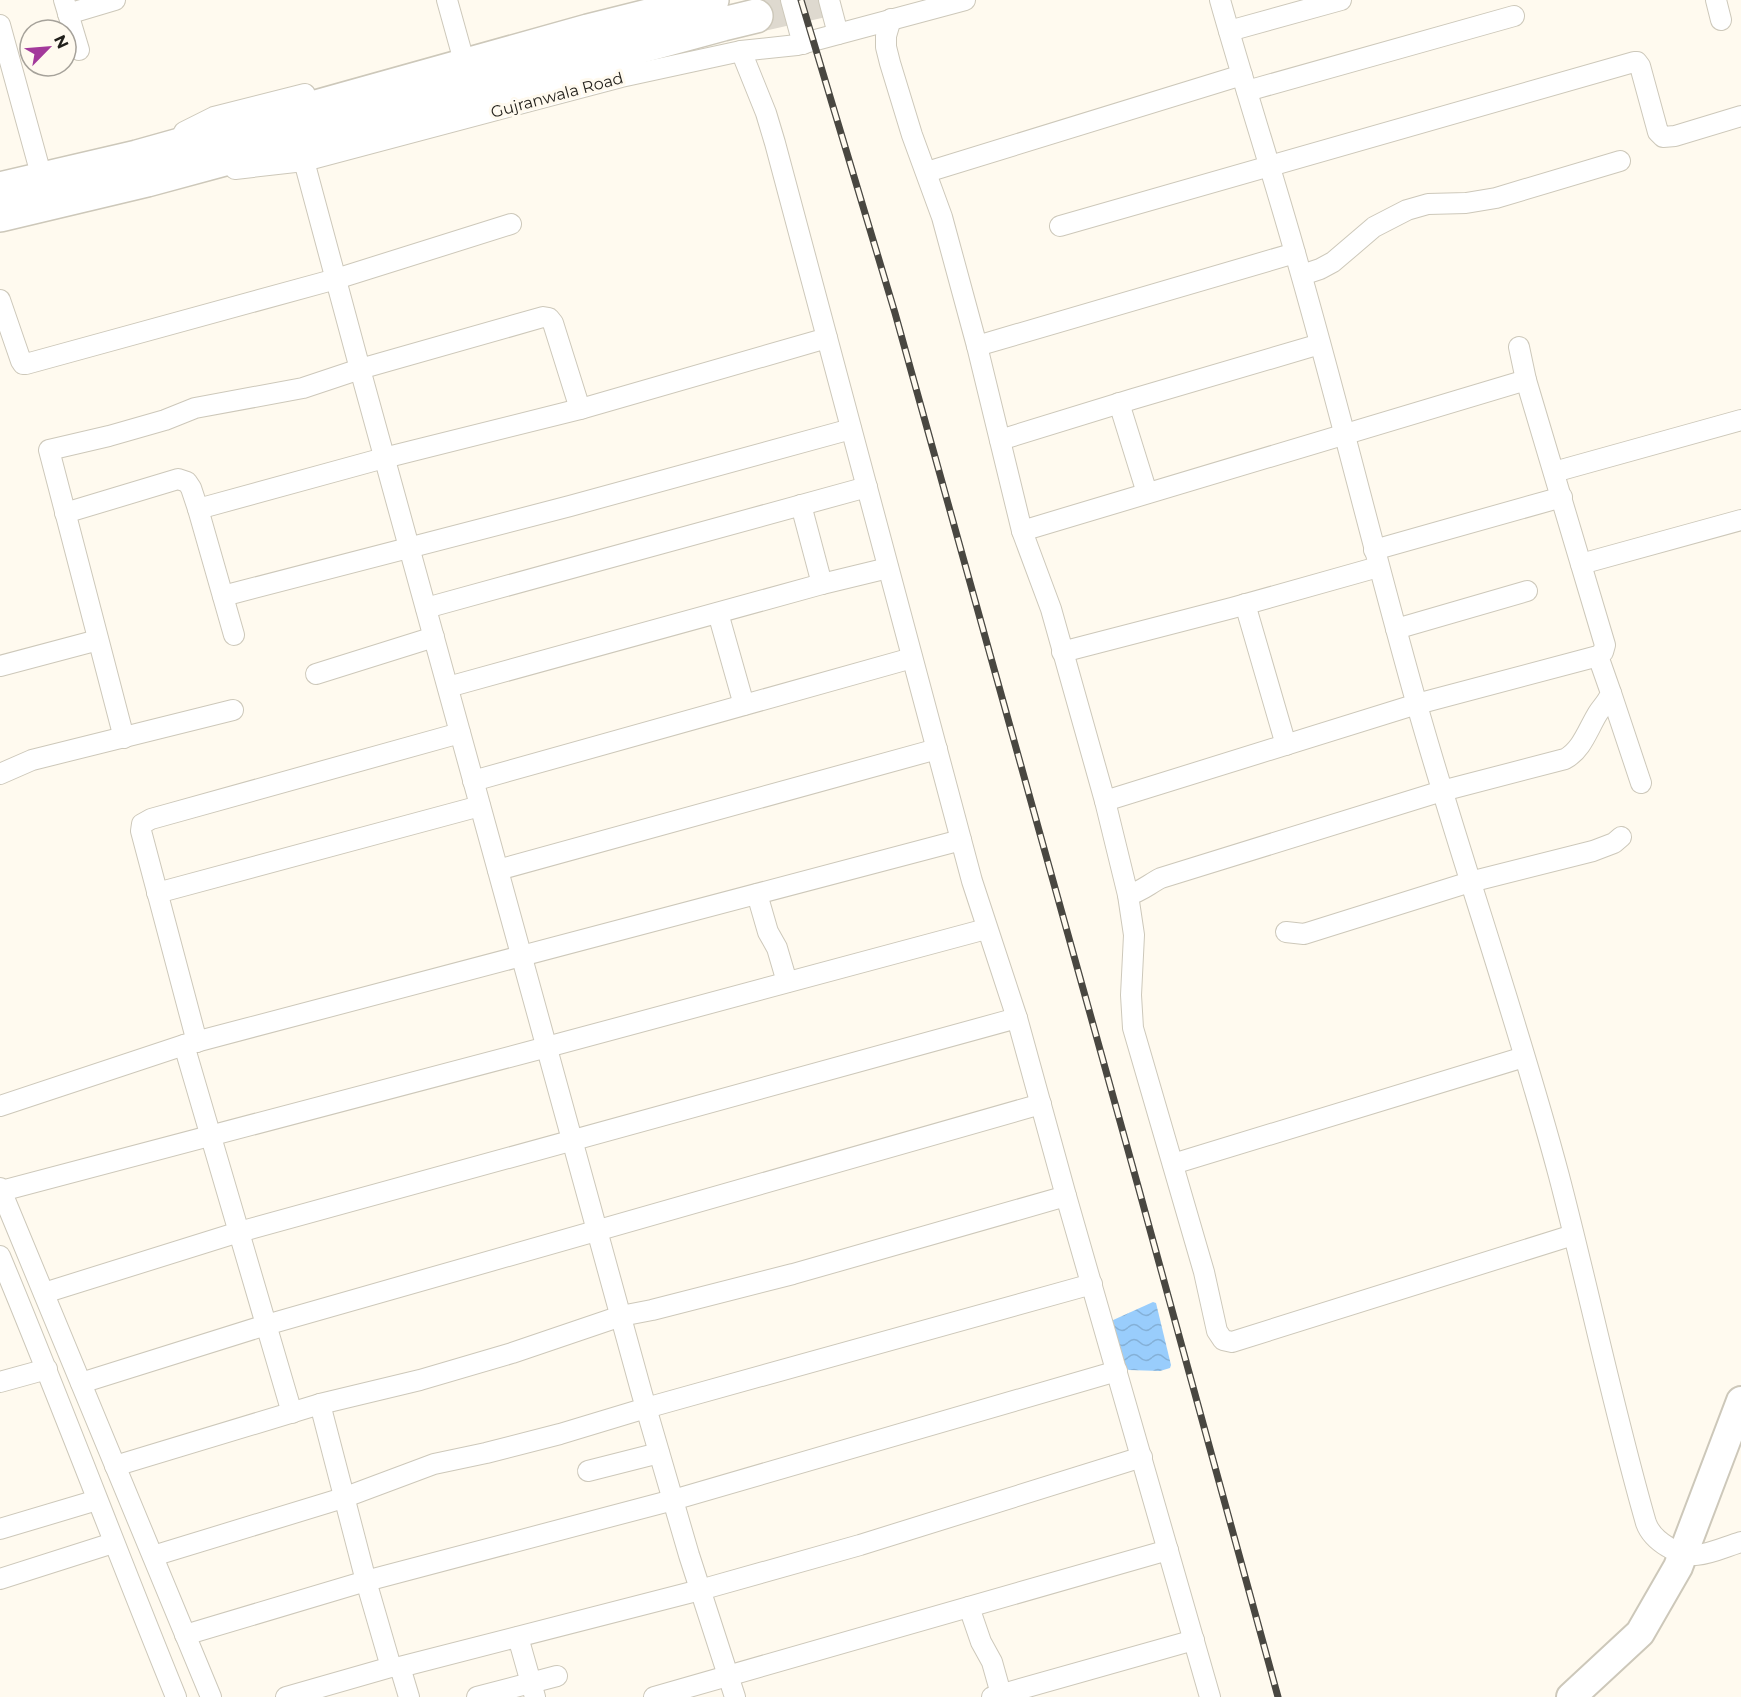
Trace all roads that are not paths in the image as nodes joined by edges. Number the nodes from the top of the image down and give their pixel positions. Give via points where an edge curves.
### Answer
1 (115, 0) edge
2 (447, 0) edge
3 (656, 0) edge
4 (712, 0) edge
5 (791, 0) edge
6 (829, 0) edge
7 (965, 0) edge
8 (1220, 0) edge
9 (1341, 0) edge
10 (1716, 0) edge
11 (66, 7) edge
12 (756, 16) tunnel mouth
13 (1515, 16) dead end
14 (891, 19) junction
15 (1721, 20) dead end
16 (1, 31) edge
17 (1229, 31) junction
18 (838, 34) junction
19 (803, 44) junction
20 (80, 50) dead end
21 (741, 51) junction
22 (462, 54) junction
23 (1245, 83) junction
24 (1741, 116) edge
25 (304, 161) junction
26 (1620, 161) dead end
27 (1269, 166) junction
28 (142, 168) junction
29 (927, 172) junction
30 (42, 178) junction
31 (0, 189) edge
32 (0, 215) edge
33 (511, 224) dead end
34 (1060, 226) dead end
35 (1295, 253) junction
36 (1302, 275) junction
37 (336, 279) junction
38 (0, 300) edge
39 (827, 338) junction
40 (1320, 344) junction
41 (977, 346) junction
42 (1519, 347) dead end
43 (360, 369) junction
44 (1526, 380) junction
45 (1119, 403) junction
46 (580, 409) junction
47 (1741, 420) edge
48 (851, 429) junction
49 (1344, 433) junction
50 (1000, 440) junction
51 (384, 458) junction
52 (1554, 472) junction
53 (867, 488) junction
54 (1147, 493) junction
55 (1562, 497) junction
56 (801, 506) junction
57 (198, 509) junction
58 (65, 513) junction
59 (1741, 520) edge
60 (1022, 531) junction
61 (409, 548) junction
62 (1376, 559) junction
63 (1581, 564) junction
64 (888, 568) junction
65 (822, 584) junction
66 (1527, 591) dead end
67 (223, 596) junction
68 (1245, 604) junction
69 (426, 608) junction
70 (718, 613) junction
71 (1396, 629) junction
72 (234, 635) dead end
73 (434, 637) junction
74 (98, 640) junction
75 (1062, 652) junction
76 (1598, 656) junction
77 (912, 658) junction
78 (0, 666) edge
79 (316, 674) dead end
80 (448, 687) junction
81 (1611, 693) junction
82 (1417, 704) junction
83 (744, 705) junction
84 (233, 710) dead end
85 (460, 733) junction
86 (124, 738) junction
87 (1286, 745) junction
88 (937, 749) junction
89 (0, 774) edge
90 (473, 781) junction
91 (1641, 783) dead end
92 (1442, 791) junction
93 (1105, 801) junction
94 (480, 806) junction
95 (1621, 837) dead end
96 (961, 840) junction
97 (498, 870) junction
98 (1470, 882) junction
99 (157, 893) junction
100 (757, 894) junction
101 (1128, 895) junction
102 (987, 928) junction
103 (1286, 932) dead end
104 (522, 957) junction
105 (788, 982) junction
106 (1017, 1018) junction
107 (191, 1044) junction
108 (547, 1047) junction
109 (1524, 1057) junction
110 (1041, 1104) junction
111 (0, 1106) edge
112 (210, 1135) junction
113 (572, 1141) junction
114 (1173, 1164) junction
115 (1, 1189) edge
116 (1066, 1196) junction
117 (239, 1232) junction
118 (597, 1232) junction
119 (1573, 1235) junction
120 (0, 1256) edge
121 (1092, 1284) junction
122 (44, 1293) junction
123 (621, 1316) junction
124 (266, 1325) junction
125 (47, 1369) junction
126 (1117, 1371) junction
127 (0, 1382) edge
128 (81, 1383) junction
129 (1741, 1401) edge
130 (320, 1404) junction
131 (646, 1408) junction
132 (292, 1413) junction
133 (659, 1452) junction
134 (1142, 1457) junction
135 (115, 1466) junction
136 (588, 1471) dead end
137 (343, 1498) junction
138 (98, 1500) junction
139 (673, 1500) junction
140 (0, 1529) edge
141 (1741, 1542) edge
142 (113, 1543) junction
143 (1168, 1550) junction
144 (1683, 1555) junction
145 (153, 1556) junction
146 (0, 1579) edge
147 (366, 1581) junction
148 (700, 1590) junction
149 (969, 1607) junction
150 (185, 1635) junction
151 (518, 1637) junction
152 (1194, 1640) junction
153 (396, 1667) junction
154 (557, 1676) dead end
155 (728, 1676) junction
156 (534, 1690) edge
157 (997, 1696) edge
158 (176, 1697) edge
159 (211, 1697) edge
160 (286, 1697) edge
161 (410, 1697) edge
162 (477, 1697) edge
163 (654, 1697) edge
164 (735, 1697) edge
165 (1210, 1697) edge
166 (1571, 1697) edge

1 - 11 street
2 - 22 street
3 - 22 street, Gujranwala Road
4 - 28 highway, Gujranwala Road via 555,40
5 - 19 street
6 - 18 street
7 - 14 street, Gujranwala Road
8 - 17 street
9 - 17 street
10 - 15 street
11 - 20 street
12 - 28 highway, Gujranwala Road via 347,124
13 - 23 street
14 - 18 street, Gujranwala Road
14 - 29 street via 886,48
16 - 30 street
17 - 23 street
18 - 19 street, Gujranwala Road
19 - 21 street, Gujranwala Road
21 - 25 street, Gujranwala Road via 621,77
21 - 39 street via 775,142
22 - 28 street, Gujranwala Road via 214,117
23 - 27 street
23 - 29 street
24 - 27 street via 1663,137 1658,132 1640,66 1634,62
25 - 28 street, Gujranwala Road
25 - 37 street
26 - 36 street via 1496,198 1428,204 1407,210 1374,227 1332,262
27 - 34 street
27 - 35 street
28 - 30 highway, Gujranwala Road
28 - 32 highway, Gujranwala Road
29 - 41 street
30 - 31 highway, Gujranwala Road
33 - 37 street
35 - 36 street
35 - 41 street
36 - 40 street
37 - 38 street via 25,364
37 - 43 street
39 - 46 street
39 - 48 street
40 - 45 street
40 - 49 street
41 - 50 street
42 - 44 street
43 - 46 street via 546,316 555,327
43 - 51 street
43 - 58 street via 303,388 195,408 109,436 49,450
44 - 49 street
44 - 52 street
45 - 50 street
45 - 54 street
46 - 51 street
47 - 52 street
48 - 53 street
48 - 61 street
49 - 54 street
49 - 62 street
50 - 60 street
51 - 57 street
51 - 61 street
52 - 55 street
53 - 56 street
53 - 64 street
54 - 60 street
55 - 62 street
55 - 63 street
56 - 65 street
56 - 69 street
57 - 58 street via 189,484 181,479
57 - 67 street
58 - 74 street
59 - 63 street
60 - 75 street via 1044,587
61 - 67 street
61 - 69 street
62 - 68 street
62 - 71 street
63 - 76 street via 1605,645
64 - 65 street
64 - 77 street
65 - 70 street
66 - 71 street
67 - 72 street
68 - 75 street
68 - 87 street
69 - 73 street
70 - 80 street
70 - 83 street
71 - 82 street
73 - 79 street
73 - 80 street
74 - 78 street
74 - 86 street
75 - 93 street
76 - 81 street
76 - 82 street
77 - 83 street
77 - 88 street
80 - 85 street
81 - 91 street
81 - 92 street via 1571,756
82 - 87 street
82 - 92 street
83 - 90 street
84 - 86 street
85 - 90 street
85 - 99 street via 146,821 141,831
86 - 89 street via 32,760
87 - 93 street
88 - 96 street
88 - 97 street
90 - 94 street
92 - 98 street
92 - 101 street via 1161,878 1141,892
93 - 101 street
94 - 97 street
94 - 99 street
95 - 98 street via 1593,851
96 - 100 street
96 - 102 street
97 - 104 street
98 - 103 street via 1304,934
98 - 109 street
99 - 107 street
100 - 104 street
100 - 105 street
101 - 114 street via 1134,935 1133,1028
102 - 105 street
102 - 106 street
104 - 107 street
104 - 108 street
105 - 108 street
106 - 110 street
106 - 113 street
107 - 111 street
107 - 112 street
108 - 112 street
108 - 113 street
109 - 114 street
109 - 119 street
110 - 116 street
110 - 118 street
112 - 115 street
112 - 117 street
113 - 117 street
113 - 118 street
114 - 119 street via 1217,1331 1223,1340 1232,1342
115 - 122 street
116 - 121 street
116 - 123 street via 793,1274
117 - 122 street
117 - 124 street
118 - 123 street
118 - 124 street
119 - 144 street via 1646,1523 1662,1544
120 - 125 street
121 - 126 street
121 - 131 street
122 - 128 street
123 - 130 street via 420,1380
123 - 131 street
124 - 128 street
124 - 132 street
125 - 127 street
125 - 138 street
126 - 134 street
126 - 139 street
128 - 135 street
129 - 144 main road
130 - 132 street
130 - 137 street
131 - 133 street
131 - 137 street via 560,1434 434,1464
132 - 135 street
133 - 136 street
133 - 139 street
134 - 143 street
134 - 148 street via 860,1545
135 - 145 street
137 - 145 street
137 - 147 street
138 - 140 street
138 - 142 street
139 - 147 street
139 - 148 street
141 - 144 street via 1699,1555
142 - 146 street
142 - 158 street
143 - 149 street
143 - 152 street
144 - 166 main road via 1640,1633
145 - 150 street
147 - 150 street
147 - 153 street
148 - 151 street
148 - 155 street
149 - 155 street
149 - 157 street via 992,1662
150 - 159 street
151 - 153 street
151 - 156 street
152 - 157 street
152 - 165 street
153 - 160 street
153 - 161 street
154 - 156 street
155 - 163 street
155 - 164 street
156 - 162 street

